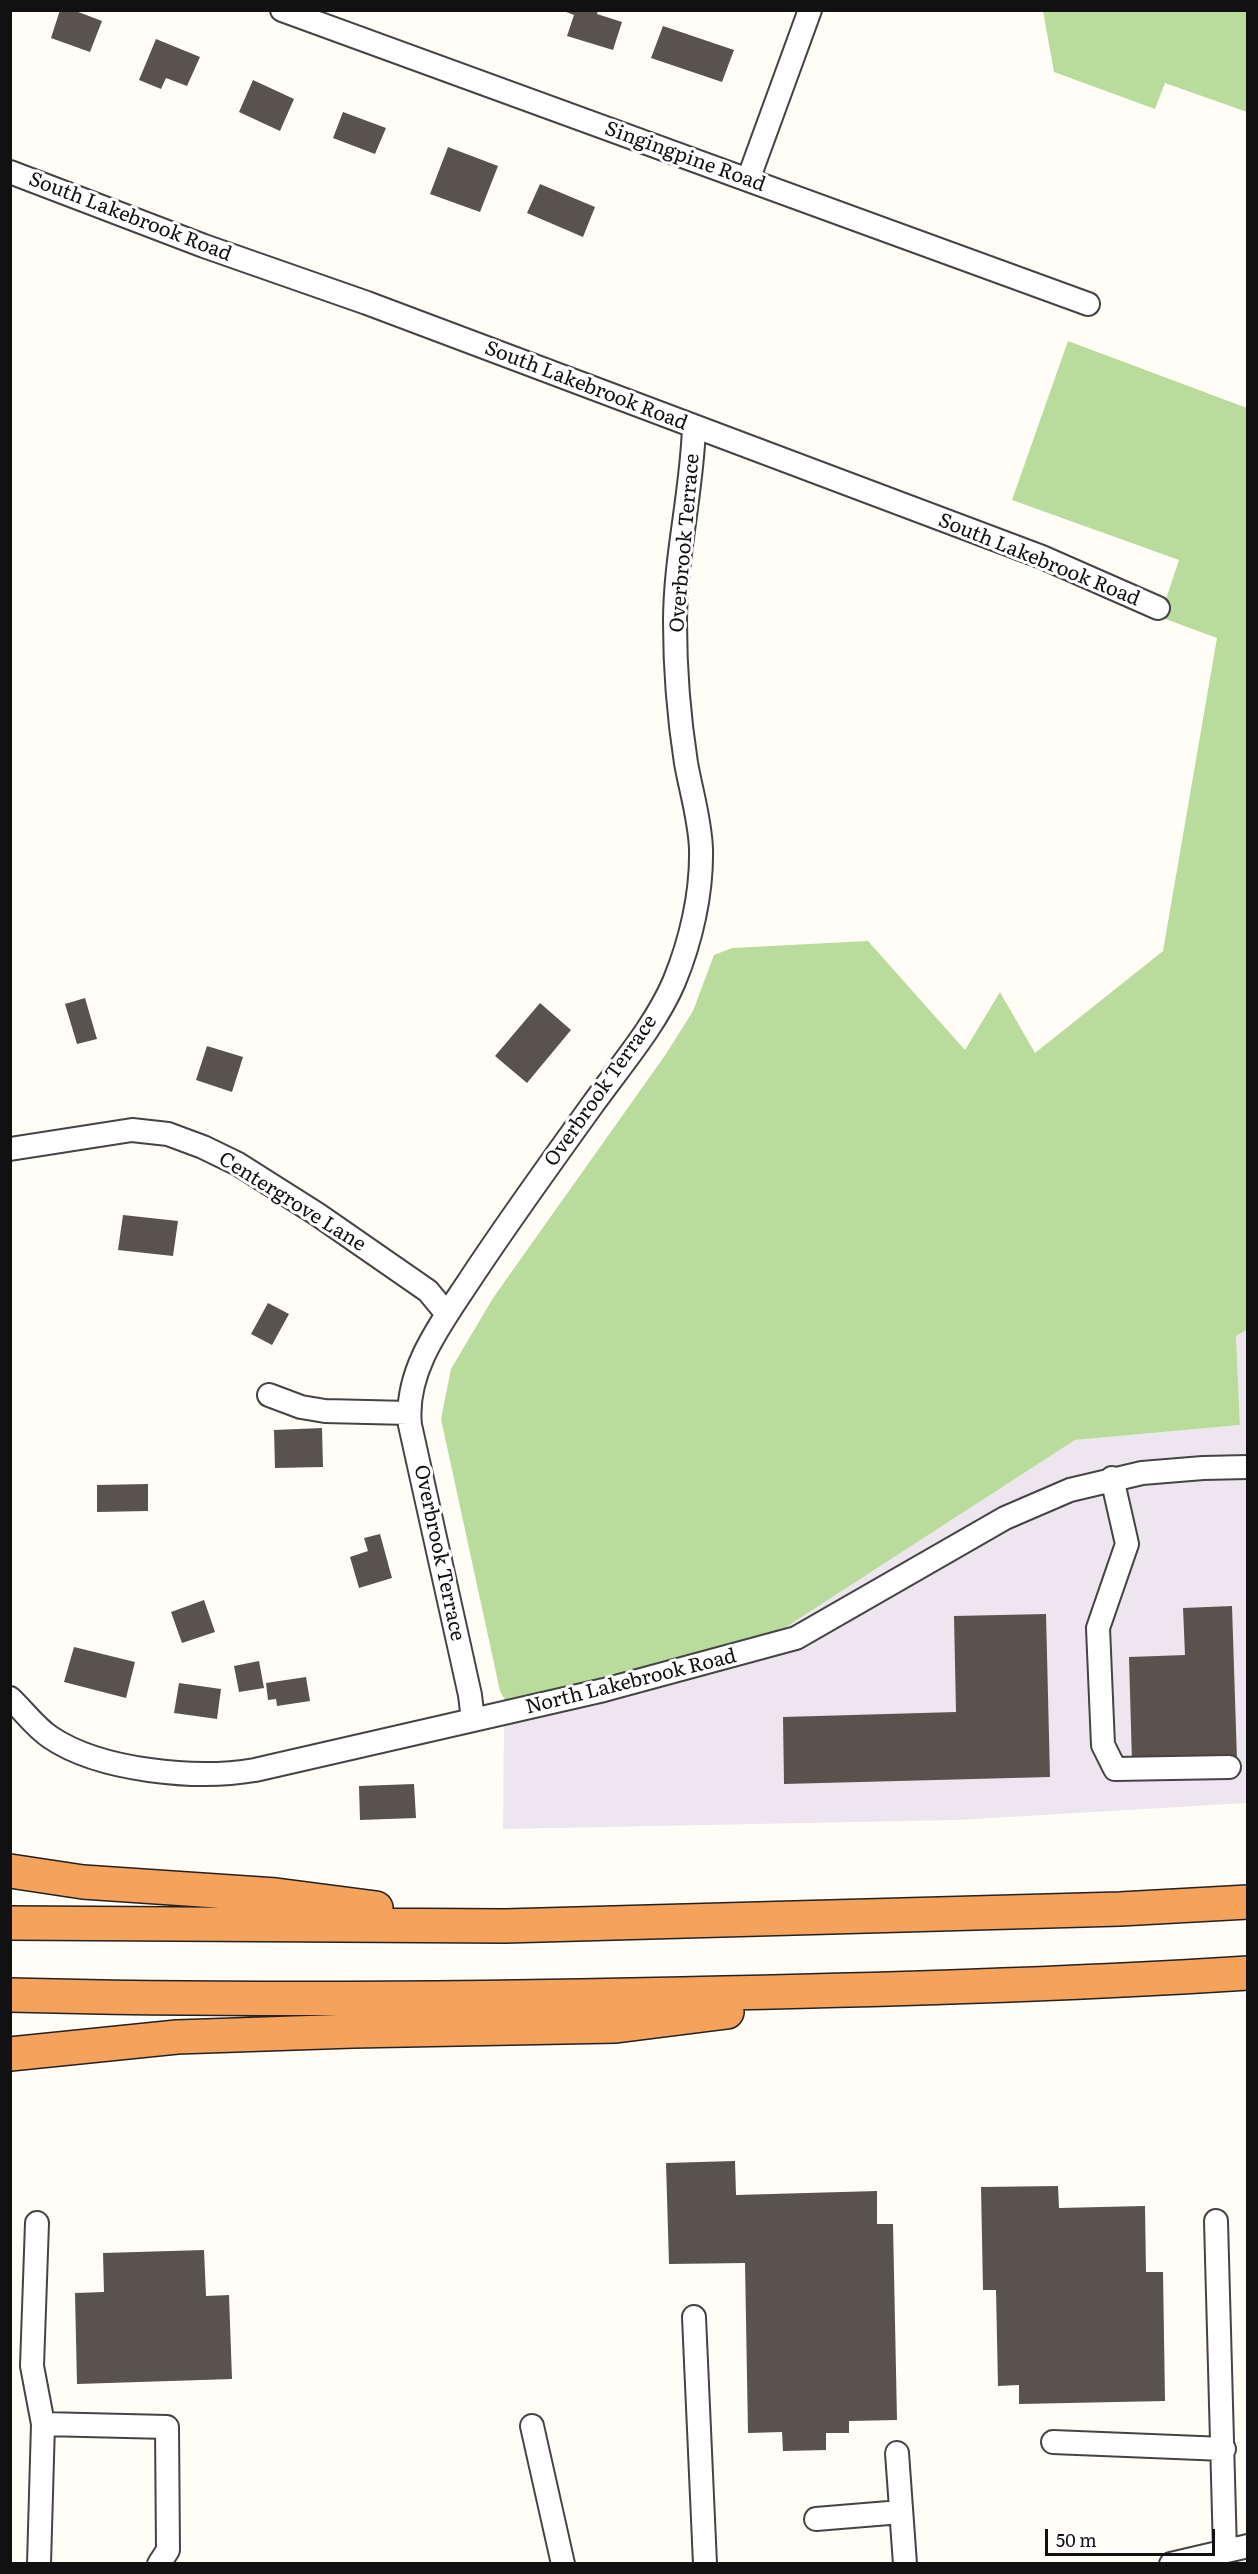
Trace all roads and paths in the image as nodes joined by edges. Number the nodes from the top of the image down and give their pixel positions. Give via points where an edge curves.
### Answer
1 (282, 10) edge
2 (810, 10) edge
3 (10, 172) edge
4 (748, 180) junction
5 (1088, 304) dead end
6 (694, 427) junction
7 (1158, 608) dead end
8 (10, 1149) edge
9 (447, 1314) junction
10 (269, 1395) dead end
11 (409, 1413) junction
12 (1243, 1467) edge
13 (1112, 1478) junction
14 (10, 1698) edge
15 (473, 1720) junction
16 (1229, 1767) dead end
17 (10, 1871) edge
18 (1248, 1902) edge
19 (10, 1923) edge
20 (505, 1926) junction
21 (1248, 1973) edge
22 (910, 1990) junction
23 (10, 1995) edge
24 (10, 2054) edge
25 (1216, 2221) dead end
26 (37, 2223) dead end
27 (694, 2317) dead end
28 (43, 2424) junction
29 (532, 2426) dead end
30 (1053, 2442) dead end
31 (1224, 2449) junction
32 (897, 2453) dead end
33 (901, 2512) junction
34 (816, 2519) dead end
35 (1248, 2546) edge
36 (1213, 2557) edge
37 (39, 2564) edge
38 (159, 2564) edge
39 (563, 2564) edge
40 (705, 2564) edge
41 (905, 2564) edge
42 (1171, 2564) edge

1 - 4 street, Singingpine Road
2 - 4 street
3 - 6 street, South Lakebrook Road
4 - 5 street, Singingpine Road
6 - 7 street, South Lakebrook Road via 1042,557
6 - 9 street, Overbrook Terrace via 693,469 675,622 686,761 701,846 701,870 686,948 667,998 641,1038
8 - 9 street, Centergrove Lane via 132,1130 168,1134 203,1147 238,1164 326,1221 428,1291
9 - 11 street, Overbrook Terrace via 418,1369 411,1388
10 - 11 street via 325,1411
11 - 15 street, Overbrook Terrace
12 - 13 street, North Lakebrook Road
13 - 15 street, North Lakebrook Road via 1070,1490 1005,1518 796,1638 604,1690
13 - 16 street via 1127,1545 1098,1628 1103,1745 1115,1769
14 - 15 street, North Lakebrook Road via 48,1736 82,1755 130,1766 212,1776 255,1770
17 - 20 highway via 83,1882 276,1895
18 - 20 highway via 1097,1910
19 - 20 highway
21 - 22 highway
22 - 23 highway via 185,2000
22 - 24 highway via 616,2026 177,2037
25 - 31 street
26 - 28 street via 32,2366
27 - 40 street
28 - 37 street
28 - 38 street via 167,2427 168,2550
29 - 39 street
30 - 31 street
31 - 36 street
32 - 33 street
33 - 34 street
33 - 41 street
35 - 36 street
36 - 42 street

